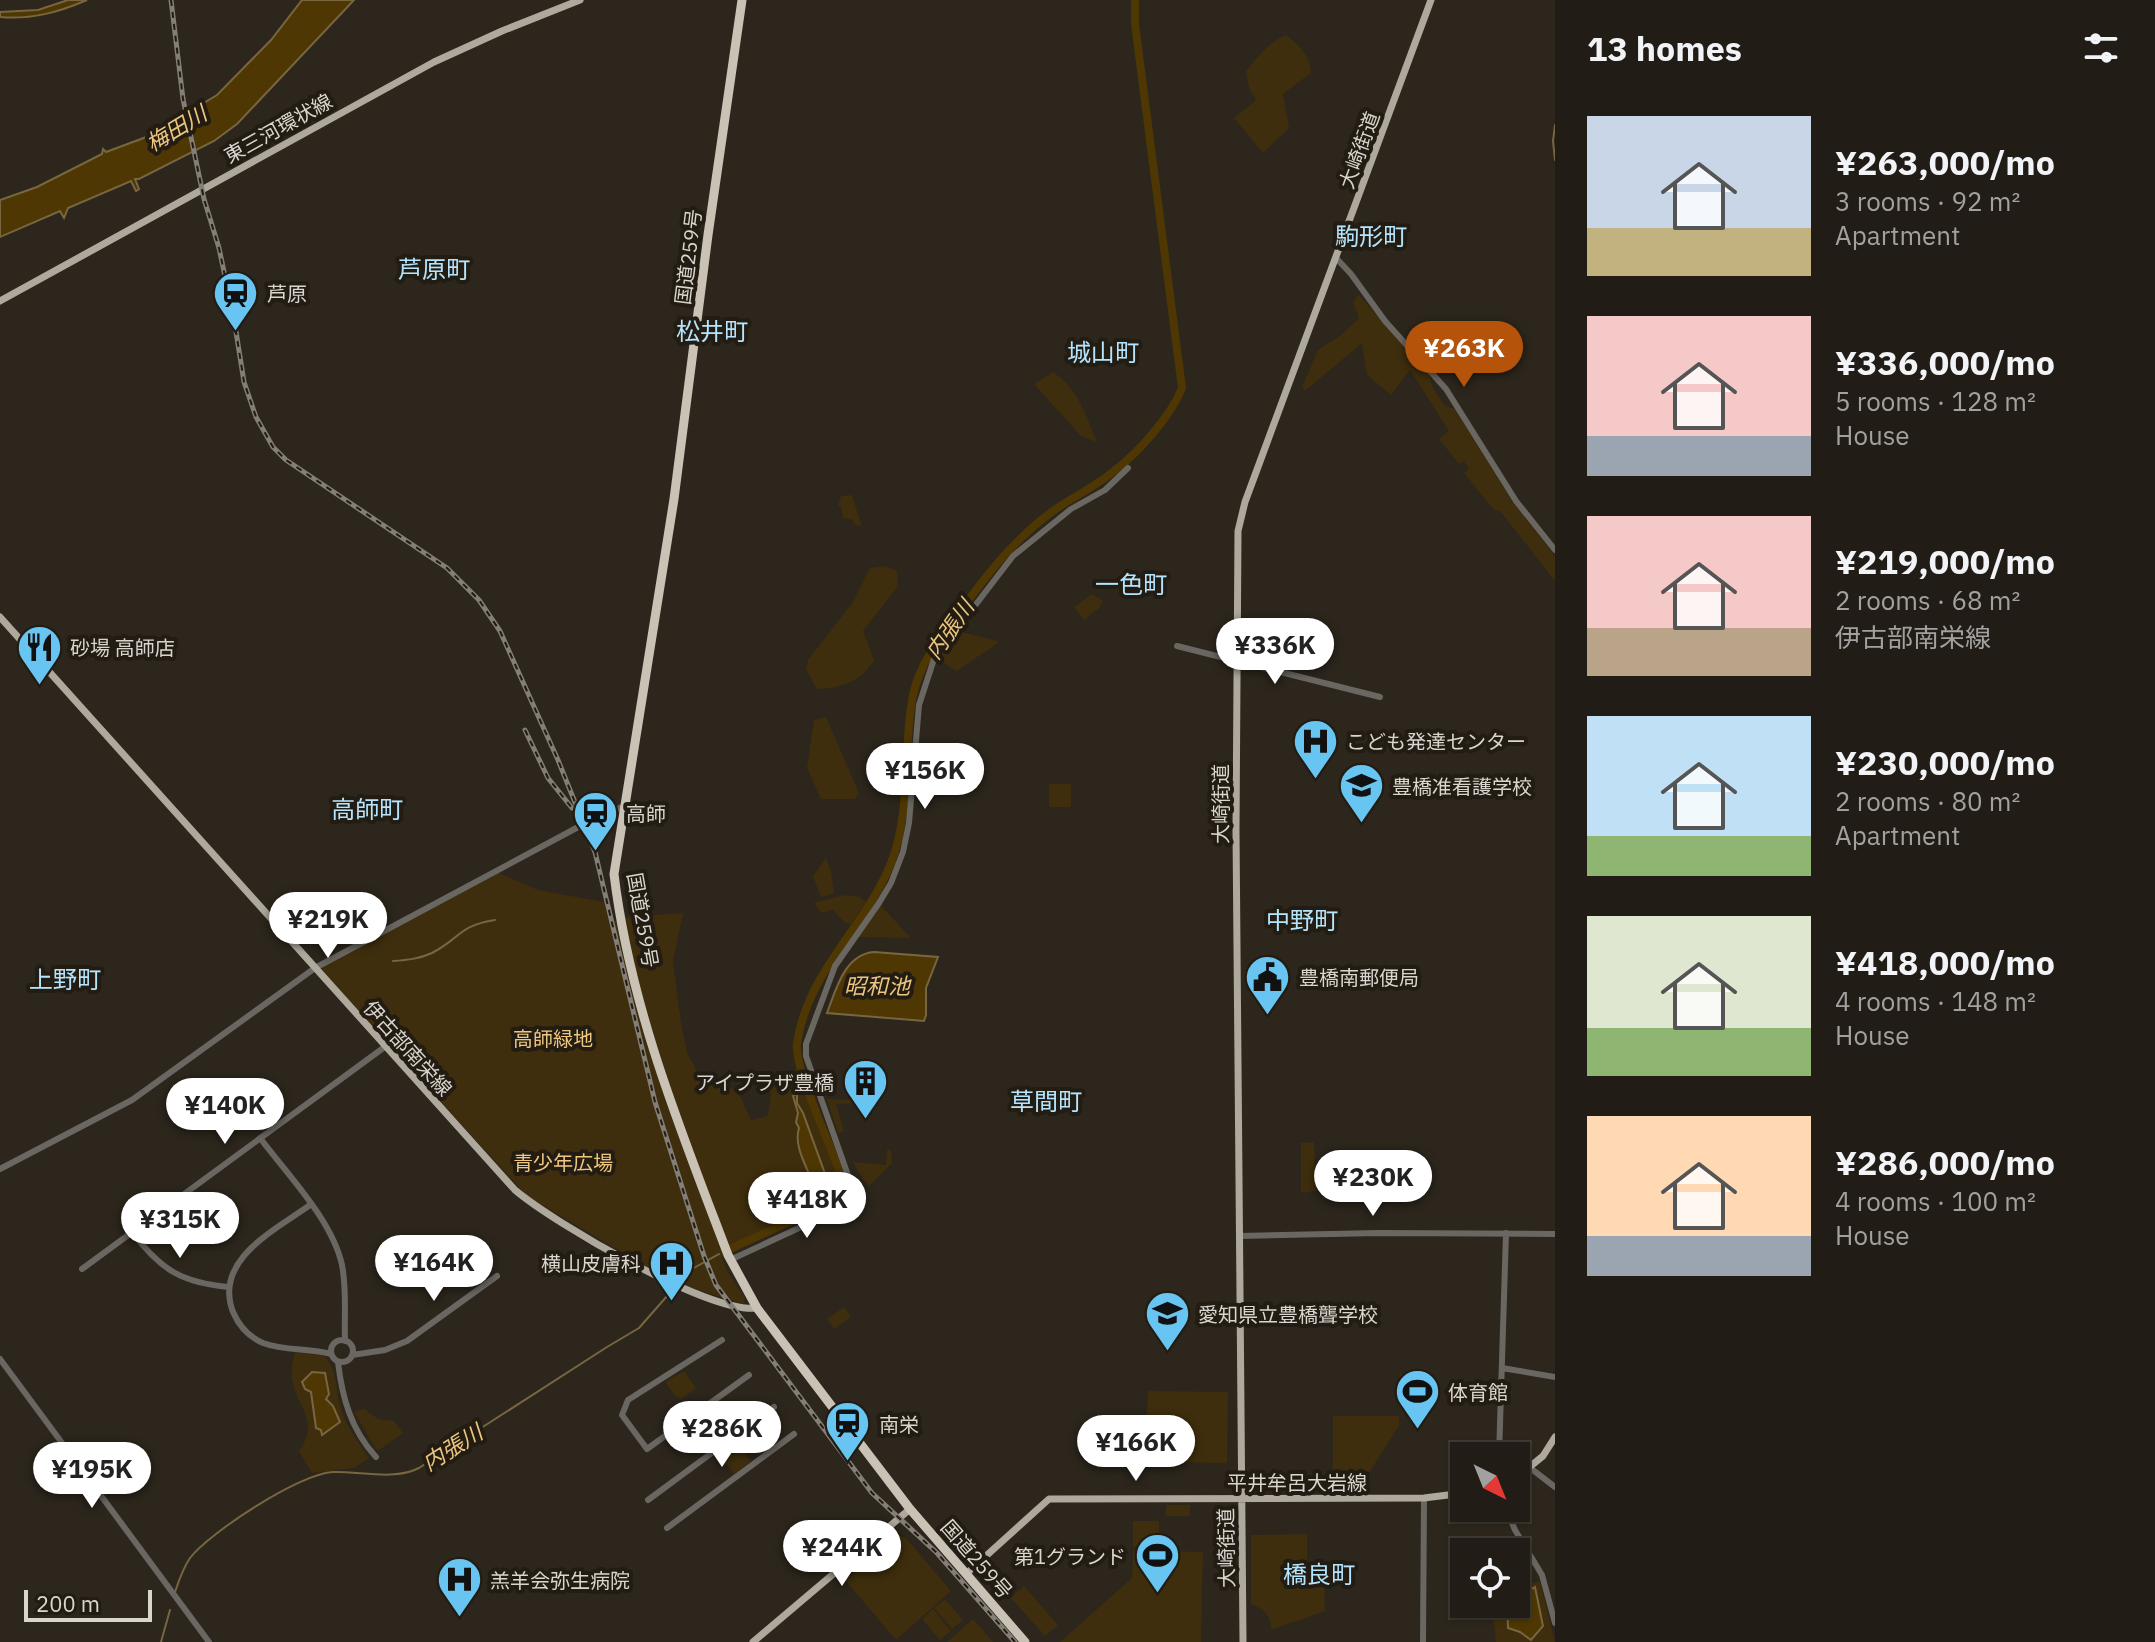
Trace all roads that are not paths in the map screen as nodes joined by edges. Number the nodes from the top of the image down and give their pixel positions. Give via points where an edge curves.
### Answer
1 (580, 0) edge
2 (742, 0) edge
3 (1431, 0) edge
4 (1337, 259) junction
5 (0, 301) edge
6 (1128, 468) dead end
7 (1555, 550) edge
8 (0, 617) edge
9 (1177, 646) dead end
10 (1236, 661) junction
11 (1380, 697) dead end
12 (624, 806) junction
13 (315, 968) junction
14 (386, 1046) junction
15 (260, 1138) junction
16 (0, 1169) edge
17 (310, 1205) junction
18 (132, 1232) junction
19 (1506, 1233) junction
20 (1555, 1234) edge
21 (1240, 1236) junction
22 (730, 1260) junction
23 (82, 1269) dead end
24 (497, 1276) dead end
25 (229, 1287) junction
26 (757, 1308) junction
27 (722, 1340) dead end
28 (342, 1341) junction
29 (331, 1351) junction
30 (352, 1352) junction
31 (0, 1359) edge
32 (341, 1362) junction
33 (1502, 1368) junction
34 (749, 1375) dead end
35 (1555, 1377) edge
36 (774, 1407) dead end
37 (794, 1434) dead end
38 (1555, 1437) edge
39 (1499, 1442) edge
40 (376, 1457) dead end
41 (1531, 1468) joint
42 (1555, 1487) edge
43 (1450, 1495) edge
44 (1242, 1498) junction
45 (1424, 1498) junction
46 (648, 1500) dead end
47 (910, 1509) junction
48 (1512, 1522) edge
49 (667, 1528) dead end
50 (966, 1574) junction
51 (1555, 1623) edge
52 (209, 1642) edge
53 (753, 1642) edge
54 (1025, 1642) edge
55 (1243, 1642) edge
56 (1423, 1642) edge

1 - 5 main road, 東三河環状線 via 434,62
2 - 12 highway, 国道259号 via 674,499
3 - 4 main road, 大崎街道
4 - 7 street via 1446,389 1516,501
4 - 10 main road, 大崎街道 via 1242,512
6 - 22 street via 1013,556 942,648 926,680 901,859 879,903 835,966 806,1044 857,1201
8 - 13 main road, 伊古部南栄線
9 - 10 street
10 - 11 street
10 - 21 main road, 大崎街道
12 - 13 street
12 - 22 highway, 国道259号 via 614,874 643,1018
13 - 14 main road, 伊古部南栄線
13 - 16 street via 132,1100
14 - 15 street
14 - 26 main road, 伊古部南栄線 via 527,1200 676,1285
15 - 17 street
15 - 18 street
17 - 25 street via 243,1255
17 - 28 street via 339,1254 345,1287
18 - 23 street
18 - 25 street via 170,1271 194,1282
19 - 20 street
19 - 21 street
19 - 33 street
21 - 44 main road, 大崎街道
22 - 26 highway, 国道259号
24 - 30 street via 399,1345
25 - 29 street via 238,1322 265,1344
26 - 47 highway, 国道259号
27 - 34 street via 628,1400 622,1415 647,1449
28 - 29 street
28 - 30 street
29 - 32 street
30 - 32 street
31 - 52 street
32 - 40 street via 350,1417
33 - 35 street
33 - 39 street
36 - 46 street
37 - 49 street
38 - 41 main road
41 - 42 street
43 - 45 main road, 平井牟呂大岩線
44 - 45 main road, 平井牟呂大岩線
44 - 50 main road, 平井牟呂大岩線 via 1049,1499
44 - 55 main road, 大崎街道
45 - 56 street
47 - 50 highway, 国道259号
47 - 53 main road
48 - 51 street via 1542,1575
50 - 54 highway, 国道259号

